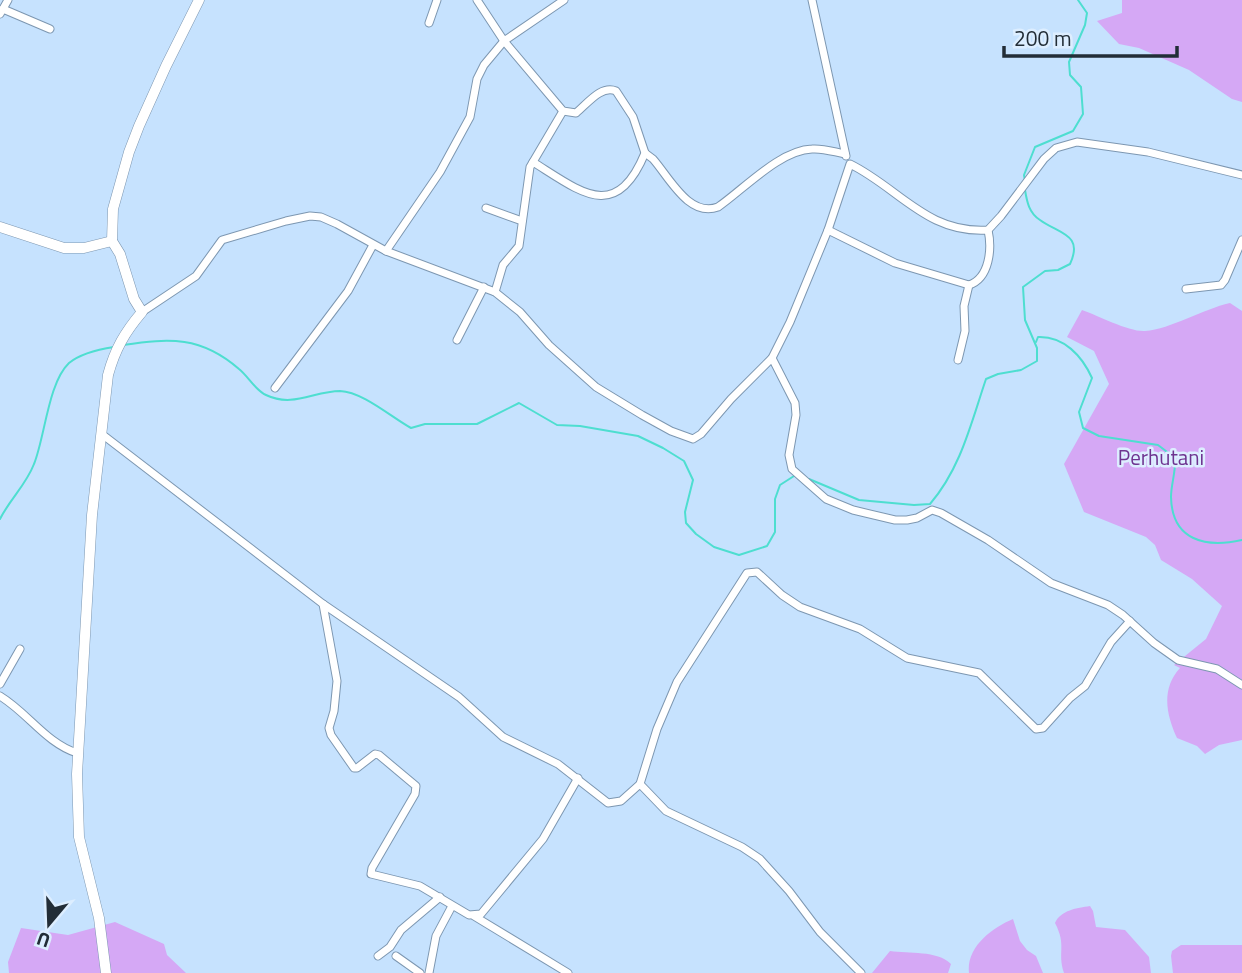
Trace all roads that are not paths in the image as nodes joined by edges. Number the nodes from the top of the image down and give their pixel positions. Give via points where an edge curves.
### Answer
1 (8, 0) edge
2 (199, 0) edge
3 (437, 0) edge
4 (477, 0) edge
5 (564, 0) edge
6 (812, 0) edge
7 (1, 12) edge
8 (429, 23) dead end
9 (50, 29) dead end
10 (504, 41) junction
11 (563, 111) junction
12 (645, 153) junction
13 (845, 154) junction
14 (533, 162) junction
15 (850, 164) junction
16 (1242, 176) edge
17 (486, 208) dead end
18 (522, 221) junction
19 (0, 228) edge
20 (828, 230) junction
21 (988, 230) junction
22 (1242, 240) edge
23 (112, 241) junction
24 (373, 245) junction
25 (386, 251) junction
26 (969, 285) junction
27 (484, 286) junction
28 (1186, 289) dead end
29 (495, 292) junction
30 (142, 312) junction
31 (457, 340) dead end
32 (772, 358) junction
33 (958, 360) dead end
34 (275, 388) dead end
35 (103, 435) junction
36 (323, 604) junction
37 (1130, 621) junction
38 (20, 649) dead end
39 (0, 684) edge
40 (1242, 684) edge
41 (0, 696) edge
42 (77, 753) junction
43 (578, 778) junction
44 (640, 784) junction
45 (440, 897) junction
46 (452, 906) junction
47 (474, 916) junction
48 (378, 956) dead end
49 (396, 956) dead end
50 (106, 973) edge
51 (420, 973) edge
52 (429, 973) edge
53 (568, 973) edge
54 (861, 973) edge

1 - 7 street
2 - 23 street via 129,152 113,209
3 - 8 street
4 - 10 street
5 - 10 street
6 - 13 street
7 - 9 street
10 - 11 street
10 - 25 street via 481,72 470,117 440,173
11 - 12 street via 576,113 602,90 616,91 633,117
11 - 14 street
12 - 13 street via 689,202 710,210 793,153 814,149
12 - 14 street via 629,183 611,195 592,195
13 - 15 street
14 - 18 street
15 - 20 street
15 - 21 street via 932,219 965,230
16 - 21 street via 1148,152 1077,142 1056,148
17 - 18 street
18 - 29 street via 519,246 503,265
19 - 23 street via 64,248
20 - 26 street via 895,263
20 - 32 street
21 - 26 street via 987,265
22 - 28 street via 1226,281
23 - 30 street
24 - 25 street
24 - 30 street via 329,220 310,216 228,237 218,243 186,285
24 - 34 street via 348,291
25 - 27 street
26 - 33 street
27 - 29 street
27 - 31 street
29 - 32 street via 596,387 688,438 701,434
30 - 35 street via 118,346 108,375
32 - 37 street via 795,403 790,466 826,499 853,510 907,520 932,510 941,513 1041,578 1097,599
35 - 36 street
35 - 42 street via 92,515
36 - 43 street via 442,684 503,737
36 - 45 street via 337,681 331,735 354,768 379,755 416,786 370,872 420,886
37 - 40 street via 1178,660 1217,669
37 - 44 street via 1111,642 1085,686 1043,728 1036,729 979,673 907,658 860,629 800,607 750,571 677,682
38 - 39 street
41 - 42 street via 59,747
42 - 50 street via 79,837 99,918
43 - 44 street via 608,803 621,802
43 - 47 street via 543,839 481,914
44 - 54 street via 666,811 760,859
45 - 46 street
45 - 48 street
46 - 47 street
46 - 52 street via 436,936
47 - 53 street
49 - 51 street

